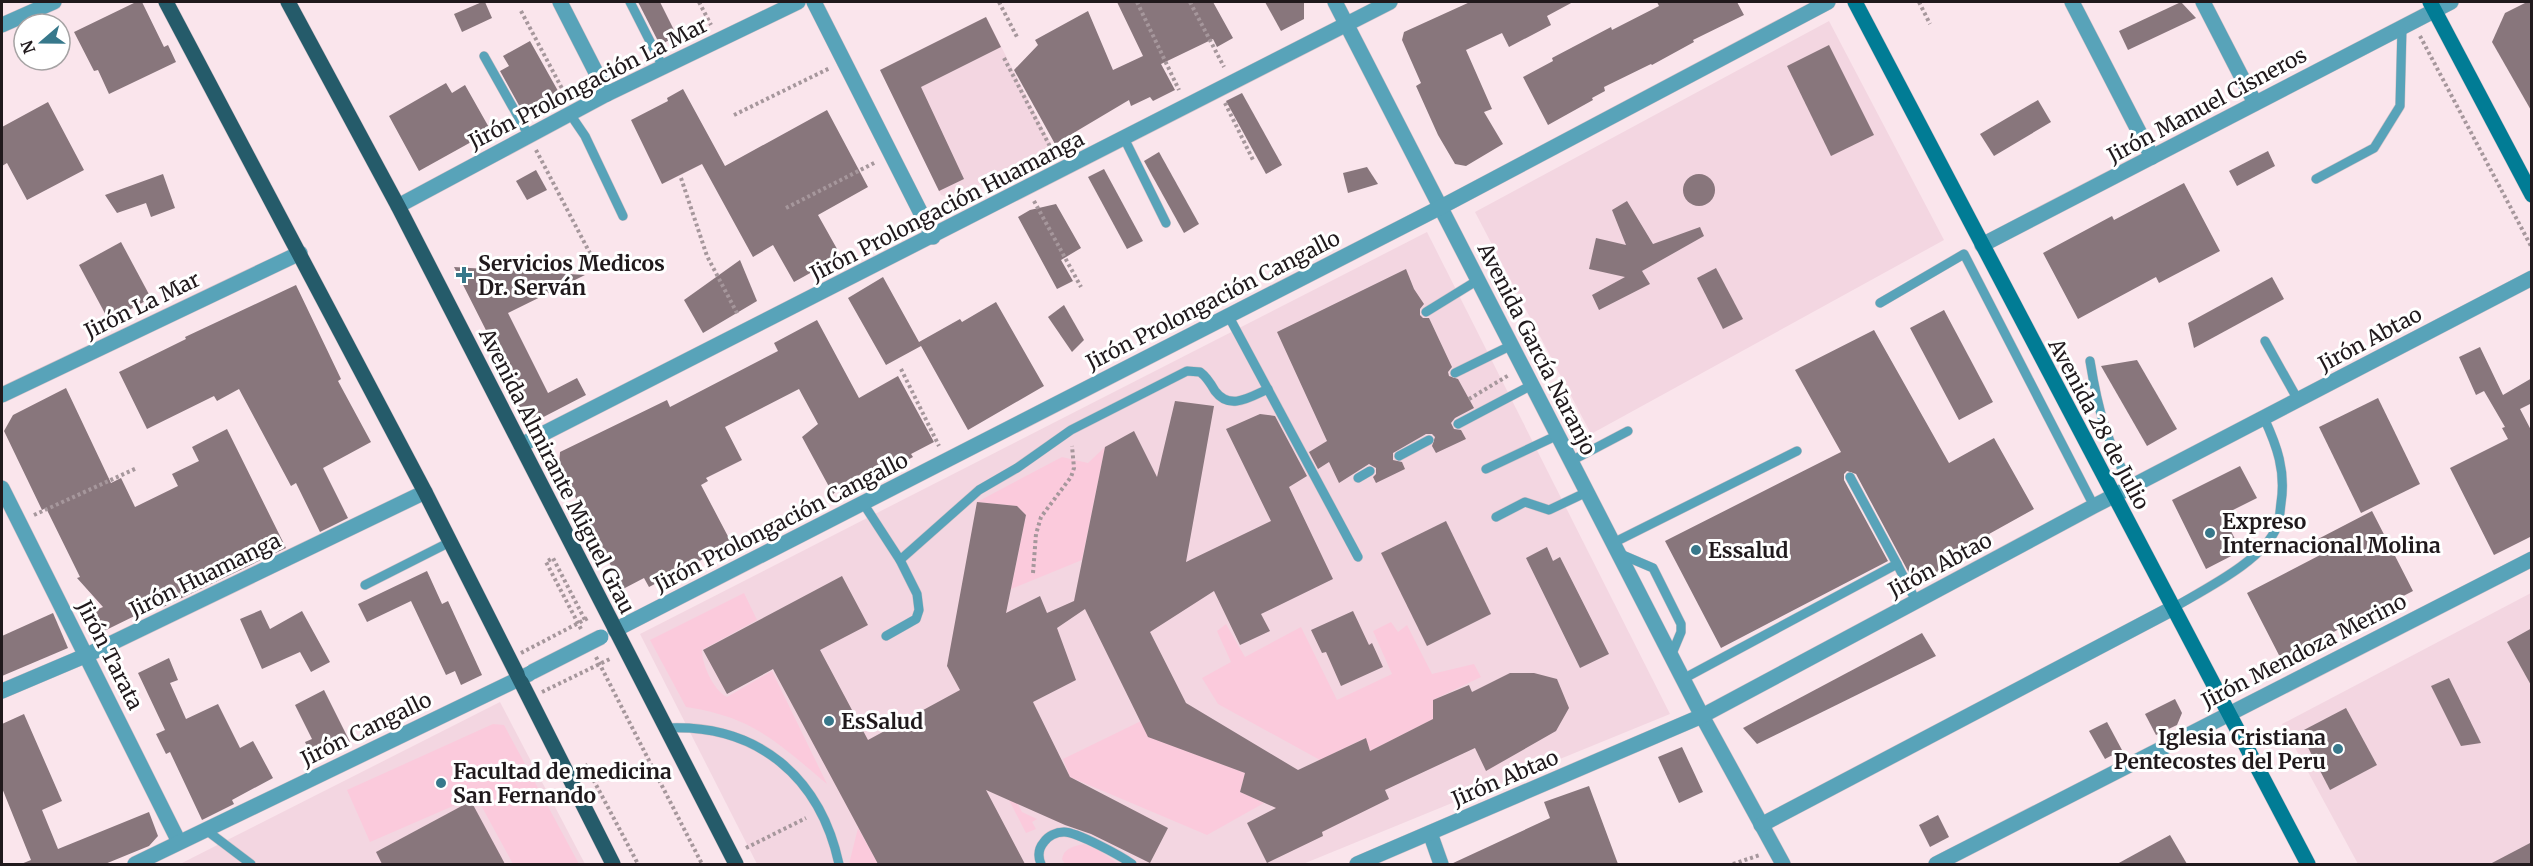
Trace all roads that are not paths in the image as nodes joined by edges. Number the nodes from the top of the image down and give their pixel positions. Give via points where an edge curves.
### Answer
1 (54, 2) edge
2 (166, 2) edge
3 (288, 2) edge
4 (560, 2) edge
5 (630, 2) edge
6 (798, 2) edge
7 (814, 2) edge
8 (1335, 2) edge
9 (1390, 2) edge
10 (1828, 2) edge
11 (1855, 2) edge
12 (2072, 2) edge
13 (2203, 2) edge
14 (2451, 2) edge
15 (2433, 6) edge
16 (1346, 24) junction
17 (2407, 24) junction
18 (2, 25) edge
19 (484, 56) dead end
20 (663, 67) junction
21 (607, 94) junction
22 (2255, 103) junction
23 (572, 113) junction
24 (529, 136) junction
25 (1124, 138) junction
26 (2152, 157) junction
27 (2316, 179) dead end
28 (2532, 195) edge
29 (398, 206) junction
30 (1441, 207) junction
31 (623, 216) dead end
32 (1166, 223) dead end
33 (933, 237) junction
34 (1982, 245) junction
35 (300, 253) junction
36 (1964, 254) junction
37 (2532, 278) edge
38 (1478, 280) junction
39 (1880, 303) dead end
40 (1426, 312) dead end
41 (1228, 315) junction
42 (2265, 341) dead end
43 (1512, 345) junction
44 (2090, 361) dead end
45 (1455, 373) dead end
46 (1532, 385) junction
47 (1268, 389) junction
48 (2, 395) edge
49 (2298, 400) junction
50 (2264, 418) junction
51 (1458, 424) dead end
52 (1628, 431) dead end
53 (1558, 435) junction
54 (1429, 440) dead end
55 (521, 445) junction
56 (1797, 451) dead end
57 (1399, 456) dead end
58 (1571, 461) junction
59 (1486, 470) dead end
60 (1370, 471) dead end
61 (1850, 477) dead end
62 (1358, 478) dead end
63 (2131, 487) junction
64 (2, 488) edge
65 (425, 492) junction
66 (1587, 492) junction
67 (2113, 496) junction
68 (863, 503) junction
69 (2094, 506) junction
70 (1497, 517) dead end
71 (450, 542) junction
72 (1616, 548) junction
73 (1358, 556) dead end
74 (2532, 559) edge
75 (900, 560) junction
76 (1897, 564) junction
77 (365, 585) dead end
78 (1917, 601) junction
79 (2172, 608) junction
80 (886, 636) dead end
81 (598, 638) junction
82 (87, 655) junction
83 (1671, 656) junction
84 (525, 676) junction
85 (1683, 679) junction
86 (2, 691) edge
87 (2229, 713) junction
88 (1702, 716) junction
89 (666, 728) junction
90 (1761, 825) junction
91 (206, 830) junction
92 (1430, 833) junction
93 (179, 842) junction
94 (734, 860) edge
95 (135, 864) edge
96 (251, 864) edge
97 (614, 864) edge
98 (839, 864) edge
99 (1041, 864) edge
100 (1132, 864) edge
101 (1357, 864) edge
102 (1441, 864) edge
103 (1783, 864) edge
104 (1936, 864) edge
105 (2308, 864) edge

1 - 18 street
2 - 35 main road
3 - 29 main road, Avenida Almirante Miguel Grau
4 - 21 street
5 - 20 lane
6 - 20 street, Jirón Prolongación La Mar
7 - 33 street
8 - 16 street, Avenida García Naranjo
9 - 16 street, Jirón Prolongación Huamanga
10 - 30 street, Jirón Prolongación Cangallo
11 - 34 main road, Avenida 28 de Julio
12 - 26 street
13 - 22 street
14 - 15 street, Jirón Manuel Cisneros
15 - 17 street, Jirón Manuel Cisneros
15 - 28 main road
16 - 25 street, Jirón Prolongación Huamanga
16 - 30 street, Avenida García Naranjo
17 - 22 street, Jirón Manuel Cisneros
17 - 27 lane via 2400,106 2374,148
19 - 24 lane
20 - 21 street, Jirón Prolongación La Mar
21 - 23 street, Jirón Prolongación La Mar
22 - 26 street, Jirón Manuel Cisneros
23 - 24 street, Jirón Prolongación La Mar
23 - 31 lane
24 - 29 street, Jirón Prolongación La Mar
25 - 32 lane
25 - 33 street, Jirón Prolongación Huamanga
26 - 34 street, Jirón Manuel Cisneros
29 - 55 main road, Avenida Almirante Miguel Grau
30 - 38 street, Avenida García Naranjo
30 - 41 street, Jirón Prolongación Cangallo
33 - 55 street, Jirón Prolongación Huamanga
34 - 36 lane
34 - 67 main road, Avenida 28 de Julio
35 - 48 street, Jirón La Mar
35 - 65 main road
36 - 39 lane
36 - 69 lane
37 - 49 street, Jirón Abtao
38 - 40 lane
38 - 43 street, Avenida García Naranjo
41 - 47 lane
41 - 68 street, Jirón Prolongación Cangallo
42 - 49 lane
43 - 45 lane
43 - 46 street, Avenida García Naranjo
44 - 63 lane via 2104,429
46 - 51 lane
46 - 53 street, Avenida García Naranjo
47 - 73 lane
47 - 75 lane via 1240,401 1226,401 1204,375 1191,370 1071,430 979,490
49 - 50 street, Jirón Abtao
50 - 63 street, Jirón Abtao
50 - 79 lane via 2278,447 2283,486 2277,526 2236,571
52 - 58 lane
53 - 58 street, Avenida García Naranjo
53 - 59 lane
54 - 57 lane
55 - 81 main road, Avenida Almirante Miguel Grau
56 - 72 lane
58 - 66 street, Avenida García Naranjo
60 - 62 lane
61 - 76 lane
63 - 67 street, Jirón Abtao
64 - 82 street, Jirón Tarata
65 - 71 main road
65 - 82 street, Jirón Huamanga
66 - 70 lane via 1549,510 1525,502
66 - 72 street, Avenida García Naranjo
67 - 69 street, Jirón Abtao
67 - 79 main road, Avenida 28 de Julio
68 - 75 lane
68 - 81 street, Jirón Prolongación Cangallo
69 - 78 street, Jirón Abtao
71 - 77 lane
71 - 84 main road
72 - 83 street, Avenida García Naranjo
72 - 83 lane via 1648,564 1658,574 1681,624
74 - 87 street, Jirón Mendoza Merino
75 - 80 lane via 917,594 919,610 916,619
76 - 78 lane
76 - 85 lane
78 - 88 street, Jirón Abtao
79 - 87 main road, Avenida 28 de Julio
79 - 90 street
81 - 84 street, Jirón Cangallo, bridge
81 - 89 main road, Avenida Almirante Miguel Grau
82 - 86 street, Jirón Huamanga
82 - 93 street, Jirón Tarata
83 - 85 street, Avenida García Naranjo
84 - 91 street, Jirón Cangallo
84 - 97 main road
85 - 88 street, Avenida García Naranjo
87 - 104 street, Jirón Mendoza Merino
87 - 105 main road, Avenida 28 de Julio
88 - 90 street, Avenida García Naranjo
88 - 92 street, Jirón Abtao
89 - 94 main road, Avenida Almirante Miguel Grau
89 - 98 lane via 711,729 764,750 793,773 822,811
90 - 103 street, Avenida García Naranjo
91 - 93 street, Jirón Cangallo
91 - 96 lane
92 - 101 street, Jirón Abtao
92 - 102 street
93 - 95 street, Jirón Cangallo
99 - 100 lane via 1044,842 1064,832

